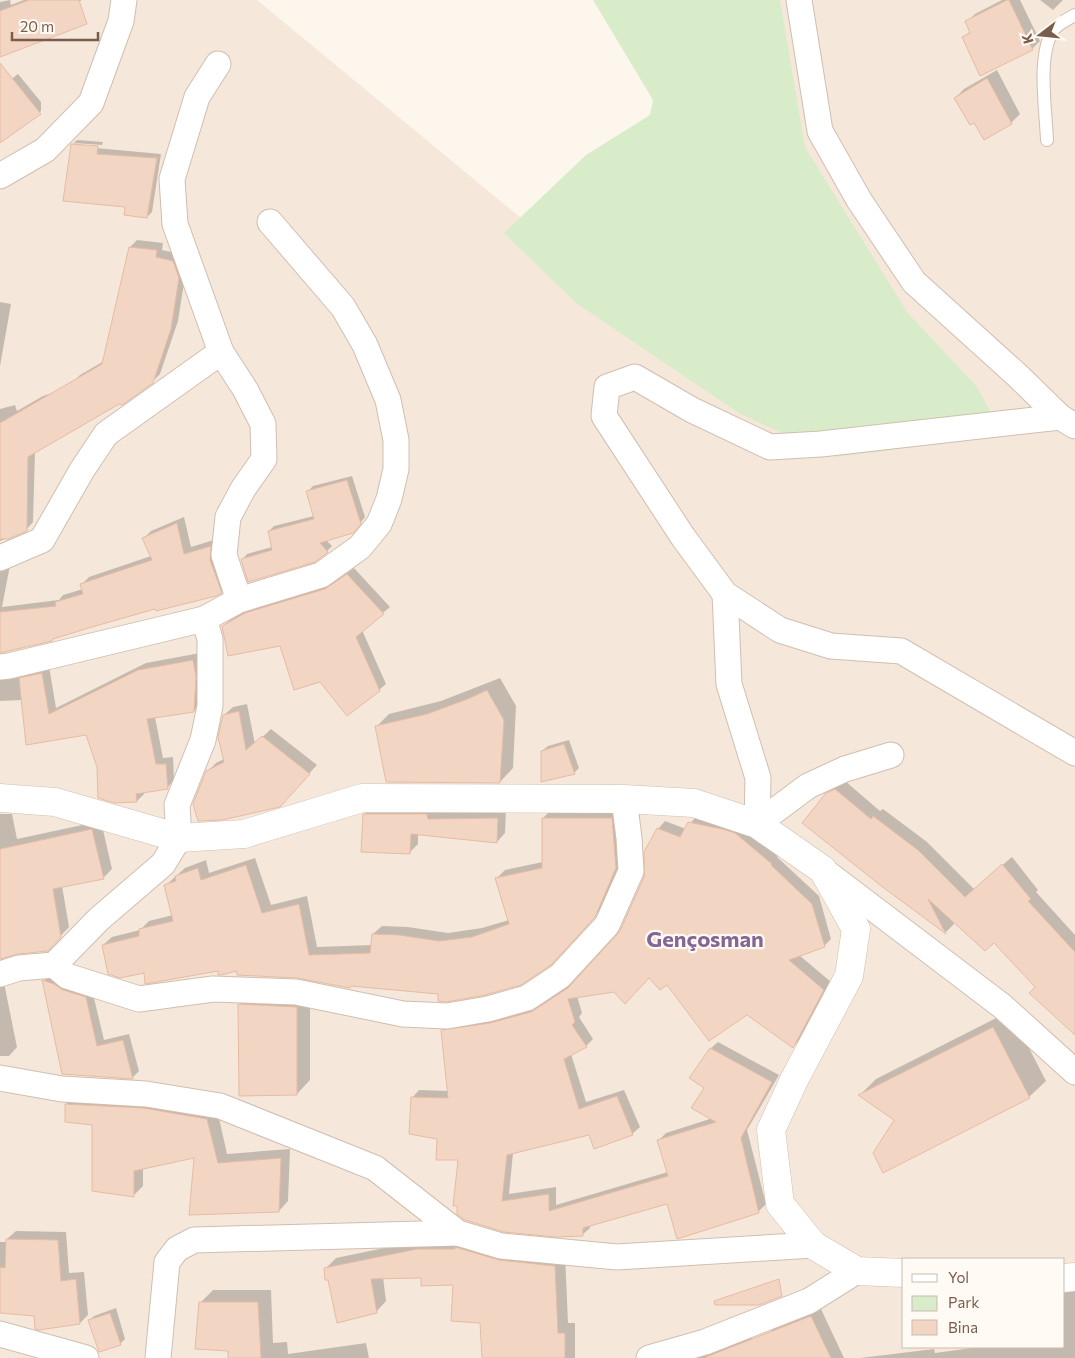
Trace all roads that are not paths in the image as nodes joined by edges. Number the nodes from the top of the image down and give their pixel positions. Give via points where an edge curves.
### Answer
1 (124, 0) edge
2 (799, 0) edge
3 (1075, 16) edge
4 (218, 64) dead end
5 (1047, 140) dead end
6 (0, 176) edge
7 (270, 222) dead end
8 (221, 352) junction
9 (1067, 421) edge
10 (0, 558) edge
11 (725, 594) junction
12 (239, 600) junction
13 (204, 619) junction
14 (0, 667) edge
15 (1075, 753) edge
16 (892, 755) dead end
17 (0, 798) edge
18 (624, 799) junction
19 (756, 824) junction
20 (178, 838) junction
21 (823, 870) junction
22 (54, 965) junction
23 (0, 974) edge
24 (1075, 1072) edge
25 (0, 1078) edge
26 (458, 1233) junction
27 (813, 1245) junction
28 (857, 1272) junction
29 (902, 1273) edge
30 (0, 1334) edge
31 (86, 1358) edge
32 (158, 1358) edge
33 (649, 1358) edge

1 - 6 street via 121,21 91,103 45,150
2 - 9 street via 820,131 859,200 914,282
3 - 5 lane via 1056,28 1046,44
4 - 8 street via 197,97 172,179 175,224
7 - 12 street via 343,307 365,345 388,400 396,440 396,469 379,524 360,547 321,575
8 - 10 street via 106,434 42,540
8 - 12 street via 263,424 264,459 228,517 224,555
9 - 11 street via 770,447 692,410 635,377 607,387 604,416
11 - 15 street via 780,630 831,646 901,652
11 - 19 street via 729,684 758,778
12 - 13 street
13 - 14 street
13 - 20 street via 210,639 210,706 203,740 177,805
16 - 19 street via 845,769 808,786
17 - 20 street via 55,802
18 - 19 street via 694,803
18 - 20 street via 362,798 244,834
18 - 22 street via 631,871 607,925 560,976 527,998 447,1016 403,1014 296,992 213,989 139,999 67,976
19 - 21 street
20 - 22 street via 164,864 99,920
21 - 24 street via 1002,1006
21 - 27 street via 856,929 849,976 770,1130 780,1204
22 - 23 street via 19,968
25 - 26 street via 62,1089 146,1094 220,1106 375,1168
26 - 27 street via 501,1246 617,1257
26 - 32 street via 194,1240 177,1248 167,1262
27 - 28 street
28 - 29 street
28 - 33 street via 809,1301 705,1342
30 - 31 street

